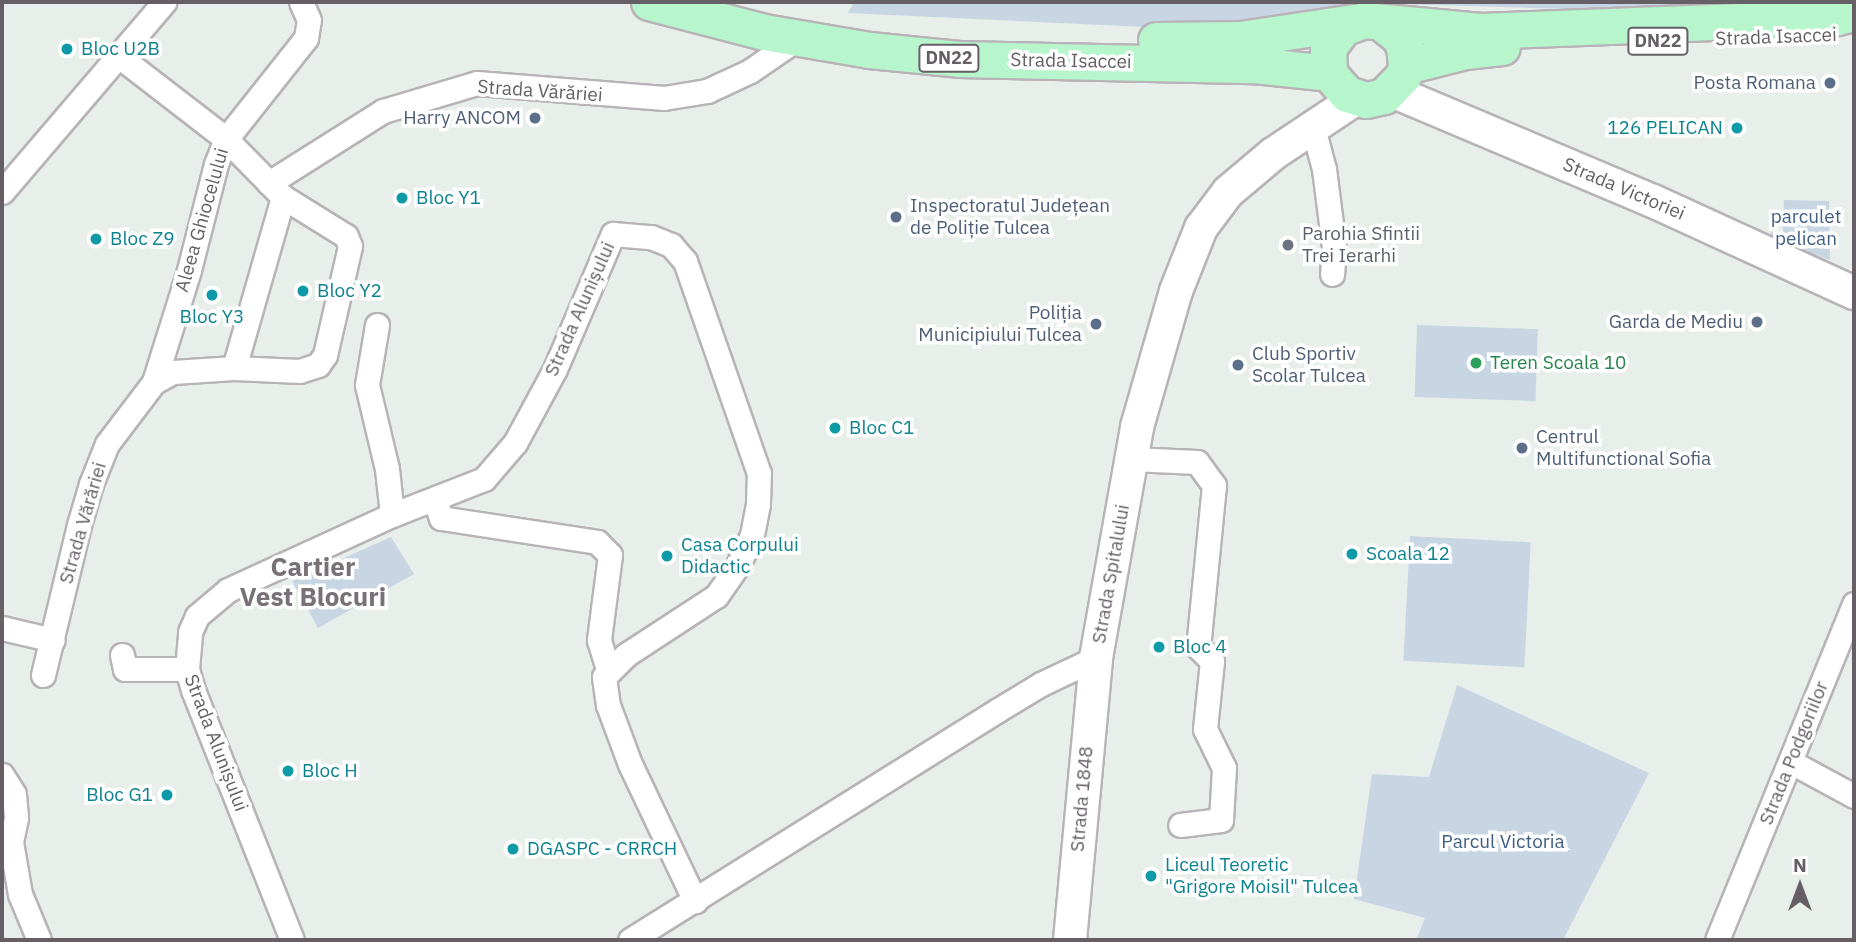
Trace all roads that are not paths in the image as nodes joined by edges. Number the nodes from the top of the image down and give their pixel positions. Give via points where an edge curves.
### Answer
1 (164, 2) edge
2 (301, 2) edge
3 (649, 2) edge
4 (718, 2) edge
5 (1854, 13) edge
6 (1369, 23) junction
7 (1854, 35) edge
8 (798, 38) junction
9 (120, 57) junction
10 (1399, 79) junction
11 (1340, 84) junction
12 (1313, 128) junction
13 (226, 139) junction
14 (1273, 154) junction
15 (276, 190) junction
16 (2, 192) edge
17 (1332, 274) dead end
18 (1854, 293) edge
19 (377, 325) dead end
20 (234, 368) junction
21 (154, 382) junction
22 (1130, 458) junction
23 (435, 500) junction
24 (392, 515) junction
25 (1854, 604) edge
26 (2, 628) edge
27 (53, 640) junction
28 (122, 655) dead end
29 (1097, 658) junction
30 (187, 669) junction
31 (608, 670) junction
32 (43, 675) dead end
33 (1791, 762) junction
34 (2, 775) edge
35 (1854, 796) edge
36 (1180, 825) dead end
37 (695, 901) junction
38 (39, 940) edge
39 (292, 940) edge
40 (630, 940) edge
41 (1070, 940) edge
42 (1717, 940) edge

1 - 9 street
2 - 13 street, Aleea Ghiocelului via 309,20 306,38
3 - 8 main road, Strada Isaccei / DN22
4 - 6 main road, Strada Isaccei / DN22 via 877,33 961,38 1240,38
5 - 6 main road, Strada Isaccei / DN22 via 1480,31
6 - 10 main road via 1399,37 1404,46
6 - 11 main road via 1343,28 1328,48
7 - 10 main road, Strada Isaccei / DN22 via 1480,49
8 - 11 main road, Strada Isaccei / DN22 via 959,59 1254,65
8 - 15 street, Strada Vărăriei via 750,71 713,88 664,98 477,83 383,111
9 - 13 street
9 - 16 street
10 - 11 main road, Strada Isaccei / DN22 via 1375,99
10 - 18 main road, Strada Victoriei
11 - 12 main road, Strada Spitalului
11 - 14 main road, Strada Spitalului
12 - 14 main road, Strada Spitalului
12 - 17 street via 1324,169 1334,247
13 - 15 street
13 - 21 street, Aleea Ghiocelului
14 - 22 main road, Strada Spitalului via 1228,192 1201,228 1151,372
15 - 20 street
15 - 20 street via 340,229 350,246 324,355 314,368 300,372
19 - 24 street via 367,385 387,469
20 - 21 street via 173,372
21 - 27 street, Strada Vărăriei via 107,444 90,484
22 - 29 main road, Strada Spitalului
22 - 36 street via 1197,462 1214,485 1198,647 1212,661 1206,729 1224,768 1221,820
23 - 24 street, Strada Alunișului
23 - 31 street via 441,518 597,542 610,555 599,640
23 - 31 street, Strada Alunișului via 484,479 515,443 555,369 613,234 651,237 671,245 692,278 759,473 758,504 752,536 716,596
24 - 30 street, Strada Alunișului via 228,590 210,603 190,632
25 - 33 street, Strada Podgoriilor
26 - 27 street
27 - 32 street, Strada Vărăriei
28 - 30 street via 125,669
29 - 37 street, Strada Spitalului via 1041,684
29 - 41 main road, Strada 1848
30 - 39 street, Strada Alunișului
31 - 37 street via 606,695 630,764
33 - 35 street
33 - 42 street, Strada Podgoriilor
34 - 38 street via 14,794 11,842 20,894
37 - 40 street, Strada Spitalului

